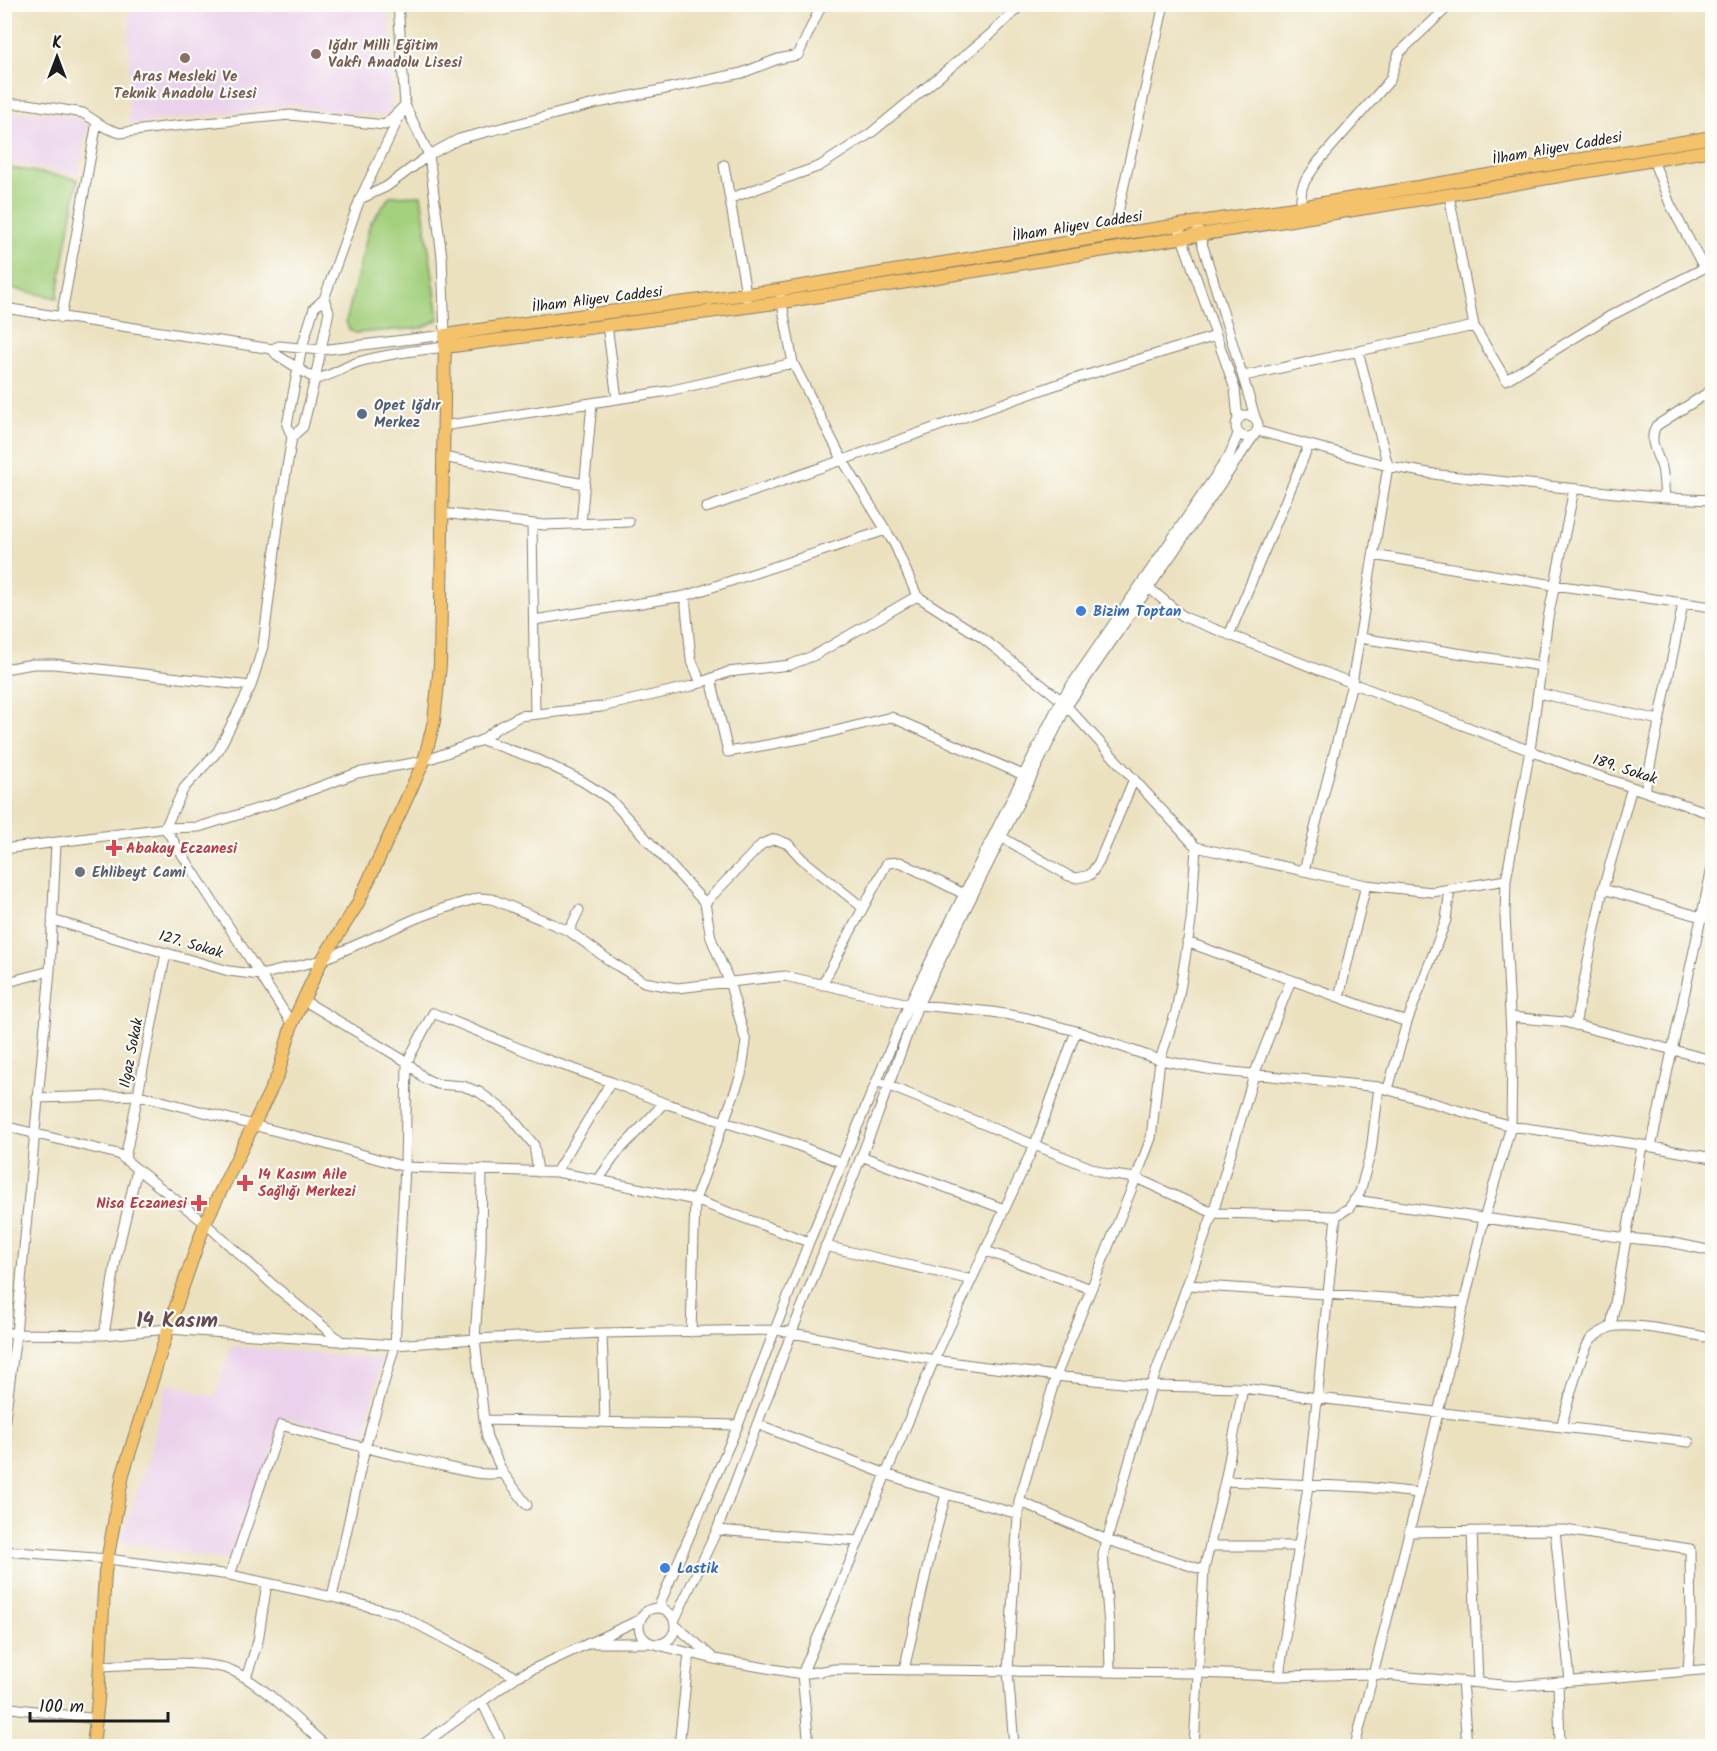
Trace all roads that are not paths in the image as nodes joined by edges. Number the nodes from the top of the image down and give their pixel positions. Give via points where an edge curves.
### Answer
1 (398, 4) edge
2 (822, 4) edge
3 (1022, 4) edge
4 (1164, 4) edge
5 (1451, 4) edge
6 (4, 104) edge
7 (405, 105) junction
8 (97, 122) junction
9 (1713, 137) edge
10 (1713, 150) edge
11 (429, 155) junction
12 (1653, 160) junction
13 (724, 165) dead end
14 (1449, 195) junction
15 (731, 198) junction
16 (360, 199) junction
17 (1300, 207) junction
18 (1198, 228) junction
19 (1180, 231) junction
20 (1113, 235) junction
21 (1708, 266) edge
22 (746, 295) junction
23 (780, 296) junction
24 (324, 299) junction
25 (749, 307) junction
26 (4, 308) edge
27 (62, 318) junction
28 (607, 325) junction
29 (1474, 326) junction
30 (1216, 336) junction
31 (445, 341) junction
32 (302, 347) junction
33 (272, 349) junction
34 (321, 350) junction
35 (1358, 351) junction
36 (793, 363) junction
37 (297, 369) junction
38 (1244, 376) junction
39 (315, 379) junction
40 (1713, 390) edge
41 (617, 399) junction
42 (592, 403) junction
43 (1238, 419) junction
44 (1256, 420) junction
45 (443, 426) junction
46 (1256, 433) junction
47 (1238, 434) junction
48 (292, 436) junction
49 (1309, 445) junction
50 (443, 457) junction
51 (842, 459) junction
52 (1388, 466) junction
53 (584, 484) junction
54 (1574, 489) junction
55 (1665, 498) junction
56 (1713, 500) edge
57 (706, 508) dead end
58 (442, 513) junction
59 (629, 522) dead end
60 (532, 524) junction
61 (581, 524) junction
62 (886, 530) junction
63 (1373, 555) junction
64 (1554, 585) junction
65 (1148, 587) junction
66 (685, 596) junction
67 (917, 596) junction
68 (1683, 604) junction
69 (1713, 607) edge
70 (534, 620) junction
71 (1229, 635) junction
72 (1360, 638) junction
73 (1541, 666) junction
74 (4, 669) edge
75 (711, 679) junction
76 (701, 683) junction
77 (1352, 683) junction
78 (251, 686) junction
79 (1538, 693) junction
80 (1064, 703) junction
81 (535, 714) junction
82 (1659, 720) junction
83 (482, 740) junction
84 (1530, 750) junction
85 (424, 761) junction
86 (1023, 775) junction
87 (1134, 779) junction
88 (1632, 787) junction
89 (1645, 791) junction
90 (1713, 814) edge
91 (165, 828) junction
92 (1003, 838) junction
93 (56, 843) junction
94 (1196, 847) junction
95 (4, 849) edge
96 (1713, 868) edge
97 (1304, 871) junction
98 (1506, 880) junction
99 (1366, 885) junction
100 (1450, 889) junction
101 (1603, 889) junction
102 (964, 894) junction
103 (705, 903) junction
104 (862, 907) junction
105 (579, 910) dead end
106 (1702, 916) junction
107 (52, 920) junction
108 (1713, 920) edge
109 (569, 931) junction
110 (1187, 942) junction
111 (166, 953) junction
112 (322, 960) junction
113 (50, 970) junction
114 (260, 975) junction
115 (1292, 980) junction
116 (729, 981) junction
117 (4, 982) edge
118 (822, 985) junction
119 (1339, 997) junction
120 (303, 1000) junction
121 (913, 1004) junction
122 (1510, 1017) junction
123 (1407, 1022) junction
124 (292, 1024) junction
125 (1575, 1026) junction
126 (1076, 1031) junction
127 (1672, 1050) junction
128 (1160, 1060) junction
129 (1713, 1060) edge
130 (407, 1062) junction
131 (1254, 1075) junction
132 (877, 1081) junction
133 (611, 1082) junction
134 (887, 1085) junction
135 (1384, 1088) junction
136 (139, 1095) junction
137 (37, 1098) junction
138 (664, 1103) junction
139 (723, 1124) junction
140 (254, 1125) junction
141 (4, 1126) edge
142 (1511, 1126) junction
143 (33, 1134) junction
144 (1035, 1144) junction
145 (1647, 1146) junction
146 (861, 1156) junction
147 (1713, 1158) edge
148 (125, 1160) junction
149 (843, 1163) junction
150 (405, 1167) junction
151 (137, 1169) junction
152 (482, 1169) junction
153 (538, 1172) junction
154 (556, 1173) junction
155 (1136, 1178) junction
156 (598, 1180) junction
157 (694, 1200) junction
158 (1354, 1200) junction
159 (1004, 1209) junction
160 (1214, 1213) junction
161 (1336, 1216) junction
162 (1484, 1219) junction
163 (205, 1223) junction
164 (1627, 1238) junction
165 (809, 1242) junction
166 (825, 1246) junction
167 (986, 1251) junction
168 (1713, 1251) edge
169 (972, 1280) junction
170 (1188, 1285) junction
171 (1091, 1289) junction
172 (1327, 1295) junction
173 (1464, 1303) junction
174 (1611, 1327) junction
175 (168, 1329) junction
176 (777, 1330) junction
177 (4, 1332) edge
178 (691, 1332) junction
179 (792, 1332) junction
180 (602, 1333) junction
181 (16, 1334) junction
182 (104, 1335) junction
183 (1713, 1338) edge
184 (475, 1339) junction
185 (342, 1342) junction
186 (395, 1345) junction
187 (934, 1360) junction
188 (1056, 1376) junction
189 (1151, 1386) junction
190 (1243, 1388) junction
191 (1318, 1398) junction
192 (1438, 1412) junction
193 (484, 1420) junction
194 (605, 1422) junction
195 (757, 1424) junction
196 (738, 1425) junction
197 (4, 1426) edge
198 (1561, 1427) junction
199 (1689, 1442) dead end
200 (365, 1448) junction
201 (503, 1473) junction
202 (886, 1474) junction
203 (1225, 1481) junction
204 (1308, 1486) junction
205 (1419, 1493) junction
206 (946, 1494) junction
207 (1019, 1501) junction
208 (527, 1505) dead end
209 (1018, 1514) junction
210 (717, 1530) junction
211 (1556, 1530) junction
212 (1472, 1531) junction
213 (1410, 1532) junction
214 (1107, 1540) junction
215 (860, 1541) junction
216 (1210, 1546) junction
217 (1299, 1546) junction
218 (4, 1551) edge
219 (108, 1559) junction
220 (1204, 1570) junction
221 (230, 1575) junction
222 (267, 1583) junction
223 (332, 1597) junction
224 (658, 1608) junction
225 (641, 1619) junction
226 (675, 1623) junction
227 (586, 1643) junction
228 (651, 1643) junction
229 (689, 1653) junction
230 (714, 1659) junction
231 (100, 1666) junction
232 (1713, 1669) edge
233 (903, 1670) junction
234 (1688, 1670) junction
235 (1008, 1671) junction
236 (1110, 1672) junction
237 (1197, 1673) junction
238 (802, 1674) junction
239 (1373, 1674) junction
240 (1279, 1676) junction
241 (516, 1677) junction
242 (246, 1678) junction
243 (1462, 1682) junction
244 (1558, 1682) junction
245 (1570, 1682) junction
246 (1478, 1683) junction
247 (482, 1702) junction
248 (4, 1707) edge
249 (96, 1719) junction
250 (93, 1746) edge
251 (326, 1746) edge
252 (421, 1746) edge
253 (503, 1746) edge
254 (679, 1746) edge
255 (809, 1746) edge
256 (1014, 1746) edge
257 (1194, 1746) edge
258 (1355, 1746) edge
259 (1467, 1746) edge
260 (1560, 1746) edge

1 - 7 street
2 - 11 street via 798,55 742,73 598,103 459,139
3 - 15 street via 871,133 820,166
4 - 20 street
5 - 17 street via 1399,53 1390,80 1305,181
6 - 8 street via 83,113
7 - 8 street via 385,125 290,115 120,133
7 - 11 street
7 - 16 street
8 - 27 street
9 - 17 main road, İlham Aliyev Caddesi
10 - 12 main road, İlham Aliyev Caddesi
11 - 16 street via 386,187
11 - 31 street via 442,257
12 - 14 main road, İlham Aliyev Caddesi
12 - 21 street via 1670,204
13 - 15 street
14 - 18 main road, İlham Aliyev Caddesi
14 - 29 street
15 - 22 street
16 - 24 street
17 - 18 main road, İlham Aliyev Caddesi
18 - 19 main road, İlham Aliyev Caddesi
18 - 38 street
19 - 20 main road, İlham Aliyev Caddesi
19 - 23 main road, İlham Aliyev Caddesi
19 - 30 street
20 - 23 main road, İlham Aliyev Caddesi
21 - 29 street via 1610,316 1506,380
22 - 23 main road, İlham Aliyev Caddesi
22 - 25 street
22 - 31 main road, İlham Aliyev Caddesi
23 - 25 main road, İlham Aliyev Caddesi
23 - 36 street
24 - 32 street via 314,308
24 - 34 street via 328,311
25 - 28 main road, İlham Aliyev Caddesi
26 - 27 street
27 - 33 street
28 - 31 main road, İlham Aliyev Caddesi
28 - 41 street
29 - 35 street
30 - 43 street via 1235,389
30 - 51 street via 1064,382
31 - 34 street
31 - 39 street via 383,355
31 - 45 main road
32 - 33 street
32 - 34 street
32 - 37 street
33 - 37 street
34 - 39 street
35 - 38 street
35 - 52 street
36 - 41 street
36 - 51 street
37 - 39 street
37 - 48 street via 287,425
38 - 44 street
39 - 48 street via 303,427
40 - 55 street via 1652,432
41 - 42 street
42 - 45 street
42 - 53 street
43 - 44 street via 1247,415
43 - 47 street
44 - 46 street
45 - 50 main road
46 - 47 street via 1249,438
46 - 49 street
46 - 65 street
47 - 80 street via 1229,456
48 - 78 street via 263,646
49 - 52 street
49 - 71 street
50 - 53 street
50 - 58 main road
51 - 57 street
51 - 62 street
52 - 54 street
52 - 63 street
53 - 61 street
54 - 55 street
54 - 64 street
55 - 56 street
58 - 60 street
58 - 85 main road via 440,665 434,721
59 - 61 street
60 - 61 street
60 - 70 street
62 - 66 street
62 - 67 street
63 - 64 street
63 - 72 street
64 - 68 street
64 - 73 street
65 - 71 street, 189. Sokak via 1184,617
65 - 80 street
66 - 70 street
66 - 76 street via 691,659
67 - 75 street via 805,660 728,672
67 - 80 street via 981,637
68 - 69 street
68 - 82 street
70 - 81 street
71 - 77 street, 189. Sokak
72 - 73 street
72 - 77 street
73 - 79 street
74 - 78 street via 54,663
75 - 76 street
75 - 86 street via 728,752 891,717
76 - 81 street via 602,707
77 - 84 street, 189. Sokak
77 - 97 street
78 - 91 street via 218,751 184,788
79 - 82 street
79 - 84 street
80 - 86 street
80 - 87 street
80 - 92 street
81 - 83 street via 520,716
82 - 89 street
83 - 85 street
83 - 103 street via 539,760 610,800
84 - 88 street, 189. Sokak
84 - 98 street
85 - 91 street via 357,773 199,827
85 - 112 main road via 357,905
86 - 102 street
87 - 92 street via 1090,875 1069,876
87 - 94 street
88 - 89 street, 189. Sokak
88 - 101 street
89 - 90 street, 189. Sokak
91 - 93 street
91 - 114 street
92 - 121 street
93 - 95 street
93 - 107 street
94 - 97 street
94 - 110 street
96 - 106 street
97 - 99 street
98 - 100 street
98 - 122 street
99 - 100 street via 1432,892
99 - 119 street
100 - 123 street via 1446,920
101 - 106 street
101 - 125 street
102 - 104 street via 894,861 887,863
102 - 121 street
103 - 104 street via 762,844 775,839 788,844
103 - 116 street via 711,938
104 - 118 street
105 - 109 street
106 - 108 street
106 - 127 street
107 - 111 street, 127. Sokak
107 - 113 street
109 - 112 street, 127. Sokak via 492,899 478,898 417,918
109 - 116 street, 127. Sokak via 644,982 677,988
110 - 115 street
110 - 128 street via 1176,1011
111 - 114 street, 127. Sokak via 229,971
111 - 136 street, Ilgaz Sokak
112 - 114 street, 127. Sokak
112 - 120 main road
113 - 117 street
113 - 137 street
114 - 124 street
115 - 119 street
115 - 131 street
116 - 118 street, 127. Sokak via 785,976
116 - 139 street via 746,1050
118 - 121 street, 127. Sokak
119 - 123 street
120 - 124 main road
120 - 130 street
121 - 126 street, 127. Sokak via 1015,1016
121 - 132 street
121 - 134 street
122 - 125 street
122 - 142 street
123 - 135 street
124 - 140 main road via 278,1075
125 - 127 street
126 - 128 street, 127. Sokak
126 - 144 street
127 - 129 street
127 - 145 street
128 - 131 street, 127. Sokak
128 - 155 street via 1150,1138
130 - 133 street via 433,1013
130 - 150 street
130 - 153 street via 424,1078 479,1092 508,1113 534,1145
131 - 135 street, 127. Sokak
131 - 160 street
132 - 134 street
132 - 149 street
133 - 138 street
133 - 154 street
134 - 144 street
134 - 146 street
135 - 142 street, 127. Sokak
135 - 158 street via 1371,1151 1360,1192
136 - 137 street
136 - 140 street
136 - 148 street, Ilgaz Sokak
137 - 143 street
138 - 139 street
138 - 156 street via 616,1153
139 - 149 street
139 - 157 street
140 - 150 street
140 - 163 main road
141 - 143 street
142 - 145 street, 127. Sokak
142 - 162 street
143 - 148 street via 118,1154
143 - 181 street
144 - 155 street via 1106,1174
144 - 159 street
145 - 147 street, 127. Sokak
145 - 164 street
146 - 159 street
146 - 166 street
148 - 151 street
149 - 165 street
150 - 152 street
150 - 186 street
151 - 163 street
151 - 182 street via 116,1259
152 - 153 street
152 - 184 street
153 - 154 street
154 - 156 street
155 - 160 street
155 - 171 street
156 - 157 street
157 - 165 street
157 - 178 street
158 - 161 street
158 - 162 street
159 - 167 street
160 - 161 street
160 - 170 street
161 - 172 street
162 - 164 street
162 - 173 street
163 - 175 main road
163 - 185 street
164 - 168 street
164 - 174 street
165 - 176 street
166 - 169 street
166 - 179 street
167 - 169 street
167 - 171 street
169 - 187 street
170 - 172 street
170 - 189 street
171 - 188 street
172 - 173 street
172 - 191 street
173 - 192 street
174 - 183 street
174 - 198 street via 1592,1338 1585,1350
175 - 182 street
175 - 185 street
175 - 219 main road via 123,1474
176 - 178 street
176 - 179 street
176 - 196 street
177 - 181 street
178 - 180 street
179 - 187 street
179 - 195 street
180 - 184 street
180 - 194 street
181 - 182 street
181 - 197 street
184 - 186 street
184 - 193 street
185 - 186 street
186 - 200 street
187 - 188 street
187 - 202 street
188 - 189 street
188 - 207 street
189 - 190 street
189 - 214 street
190 - 191 street
190 - 203 street
191 - 192 street
191 - 204 street
192 - 198 street
192 - 205 street
193 - 194 street
193 - 201 street via 487,1438
194 - 196 street
195 - 202 street
195 - 210 street
196 - 224 street
198 - 199 street
200 - 201 street via 463,1470
200 - 221 street via 281,1425
200 - 223 street
201 - 208 street
202 - 206 street
202 - 215 street
203 - 204 street
203 - 216 street
204 - 205 street
204 - 217 street
205 - 213 street
206 - 209 street
206 - 233 street
207 - 209 street
207 - 214 street
209 - 235 street
210 - 215 street
210 - 226 street
211 - 212 street
211 - 234 street via 1690,1549
211 - 245 street
212 - 213 street
212 - 246 street
213 - 239 street
214 - 220 street
214 - 236 street via 1103,1555
215 - 238 street
216 - 217 street
216 - 220 street
217 - 240 street
218 - 219 street
219 - 221 street
219 - 231 main road
220 - 237 street
221 - 222 street
222 - 223 street
222 - 242 street via 258,1641
223 - 241 street via 398,1614
224 - 225 street
224 - 226 street via 668,1612
225 - 227 street
225 - 228 street via 640,1630
226 - 228 street via 669,1639
226 - 230 street
227 - 228 street
227 - 241 street
228 - 229 street
229 - 230 street
229 - 254 street
230 - 238 street
231 - 242 street via 198,1664 231,1670
231 - 249 main road
232 - 234 street
233 - 235 street
233 - 238 street
234 - 245 street
235 - 236 street
235 - 256 street
236 - 237 street
237 - 240 street
237 - 257 street
238 - 255 street
239 - 240 street
239 - 243 street
239 - 258 street
241 - 247 street
242 - 251 street
243 - 246 street
243 - 259 street
244 - 245 street
244 - 246 street via 1515,1686
244 - 260 street
247 - 252 street
247 - 253 street
248 - 249 street
249 - 250 main road

